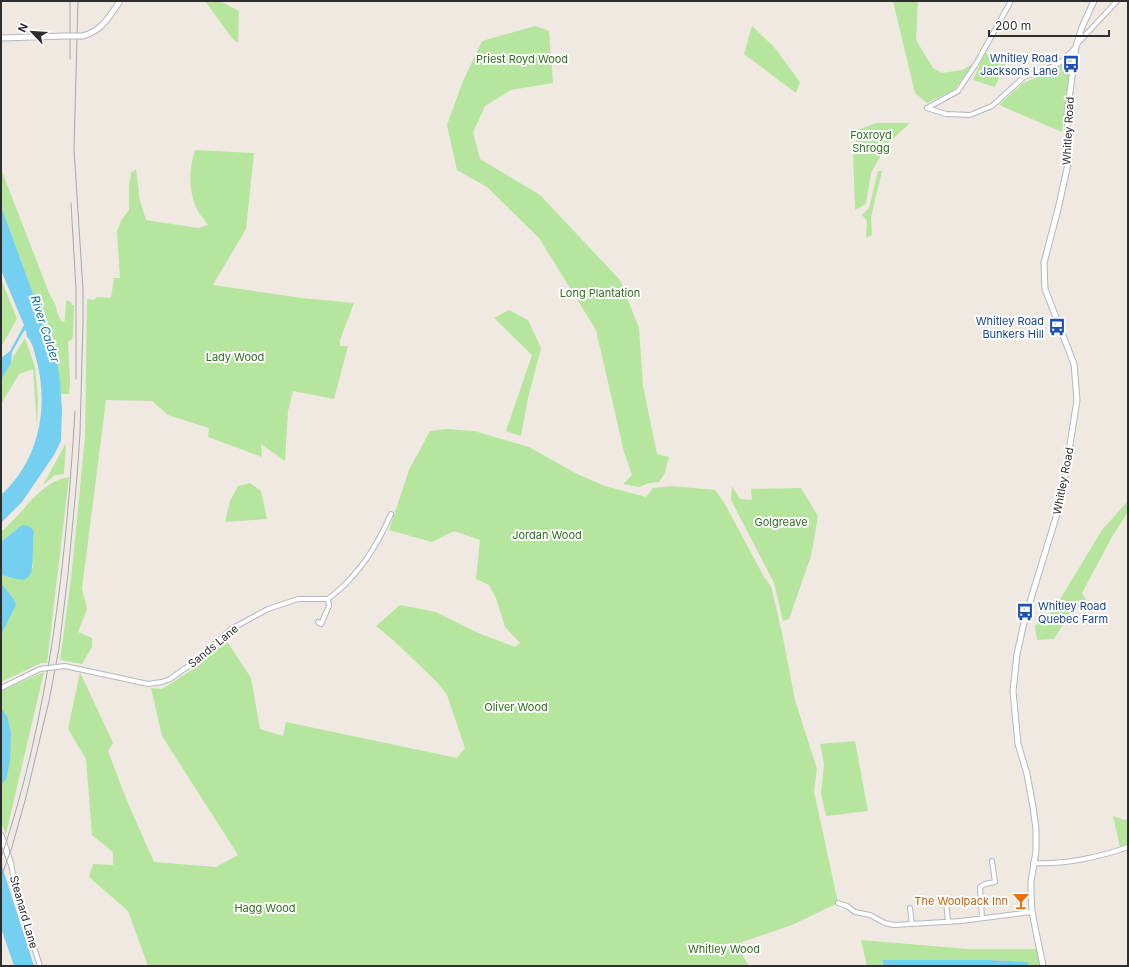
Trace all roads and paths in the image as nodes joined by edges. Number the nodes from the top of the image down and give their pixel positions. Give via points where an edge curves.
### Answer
1 (120, 1) edge
2 (1011, 1) edge
3 (1094, 1) edge
4 (1117, 1) edge
5 (1, 38) edge
6 (1077, 45) junction
7 (391, 514) dead end
8 (328, 599) junction
9 (318, 622) dead end
10 (1, 688) edge
11 (1, 835) edge
12 (1128, 847) edge
13 (992, 861) dead end
14 (1033, 863) junction
15 (11, 864) joint
16 (946, 900) dead end
17 (838, 903) dead end
18 (910, 908) dead end
19 (1032, 912) junction
20 (982, 918) junction
21 (948, 922) junction
22 (912, 924) junction
23 (40, 966) edge
24 (1043, 966) edge

1 - 5 street, bridge via 101,28 89,35
2 - 6 street via 958,91 927,108 946,114 970,115 992,106 1024,77 1061,62
3 - 6 street, Whitley Road
4 - 6 street
6 - 14 street, Whitley Road via 1067,114 1068,159 1044,263 1045,289 1074,364 1077,400 1061,501 1025,618 1017,654 1013,691 1018,744 1027,774 1036,829
7 - 8 street via 362,565 351,579
8 - 9 street via 329,606 321,624
8 - 10 street, Sands Lane, bridge via 298,599 268,609 231,629 194,662 162,682 148,684 64,666 40,669
11 - 15 street, Steanard Lane
12 - 14 street via 1069,861
13 - 20 street via 995,882 980,887
14 - 19 street, Whitley Road via 1030,882
15 - 23 street, Steanard Lane via 17,894
16 - 21 street
17 - 22 street via 885,923
18 - 22 street
19 - 20 street
19 - 24 street, Whitley Road
20 - 21 street
21 - 22 street

